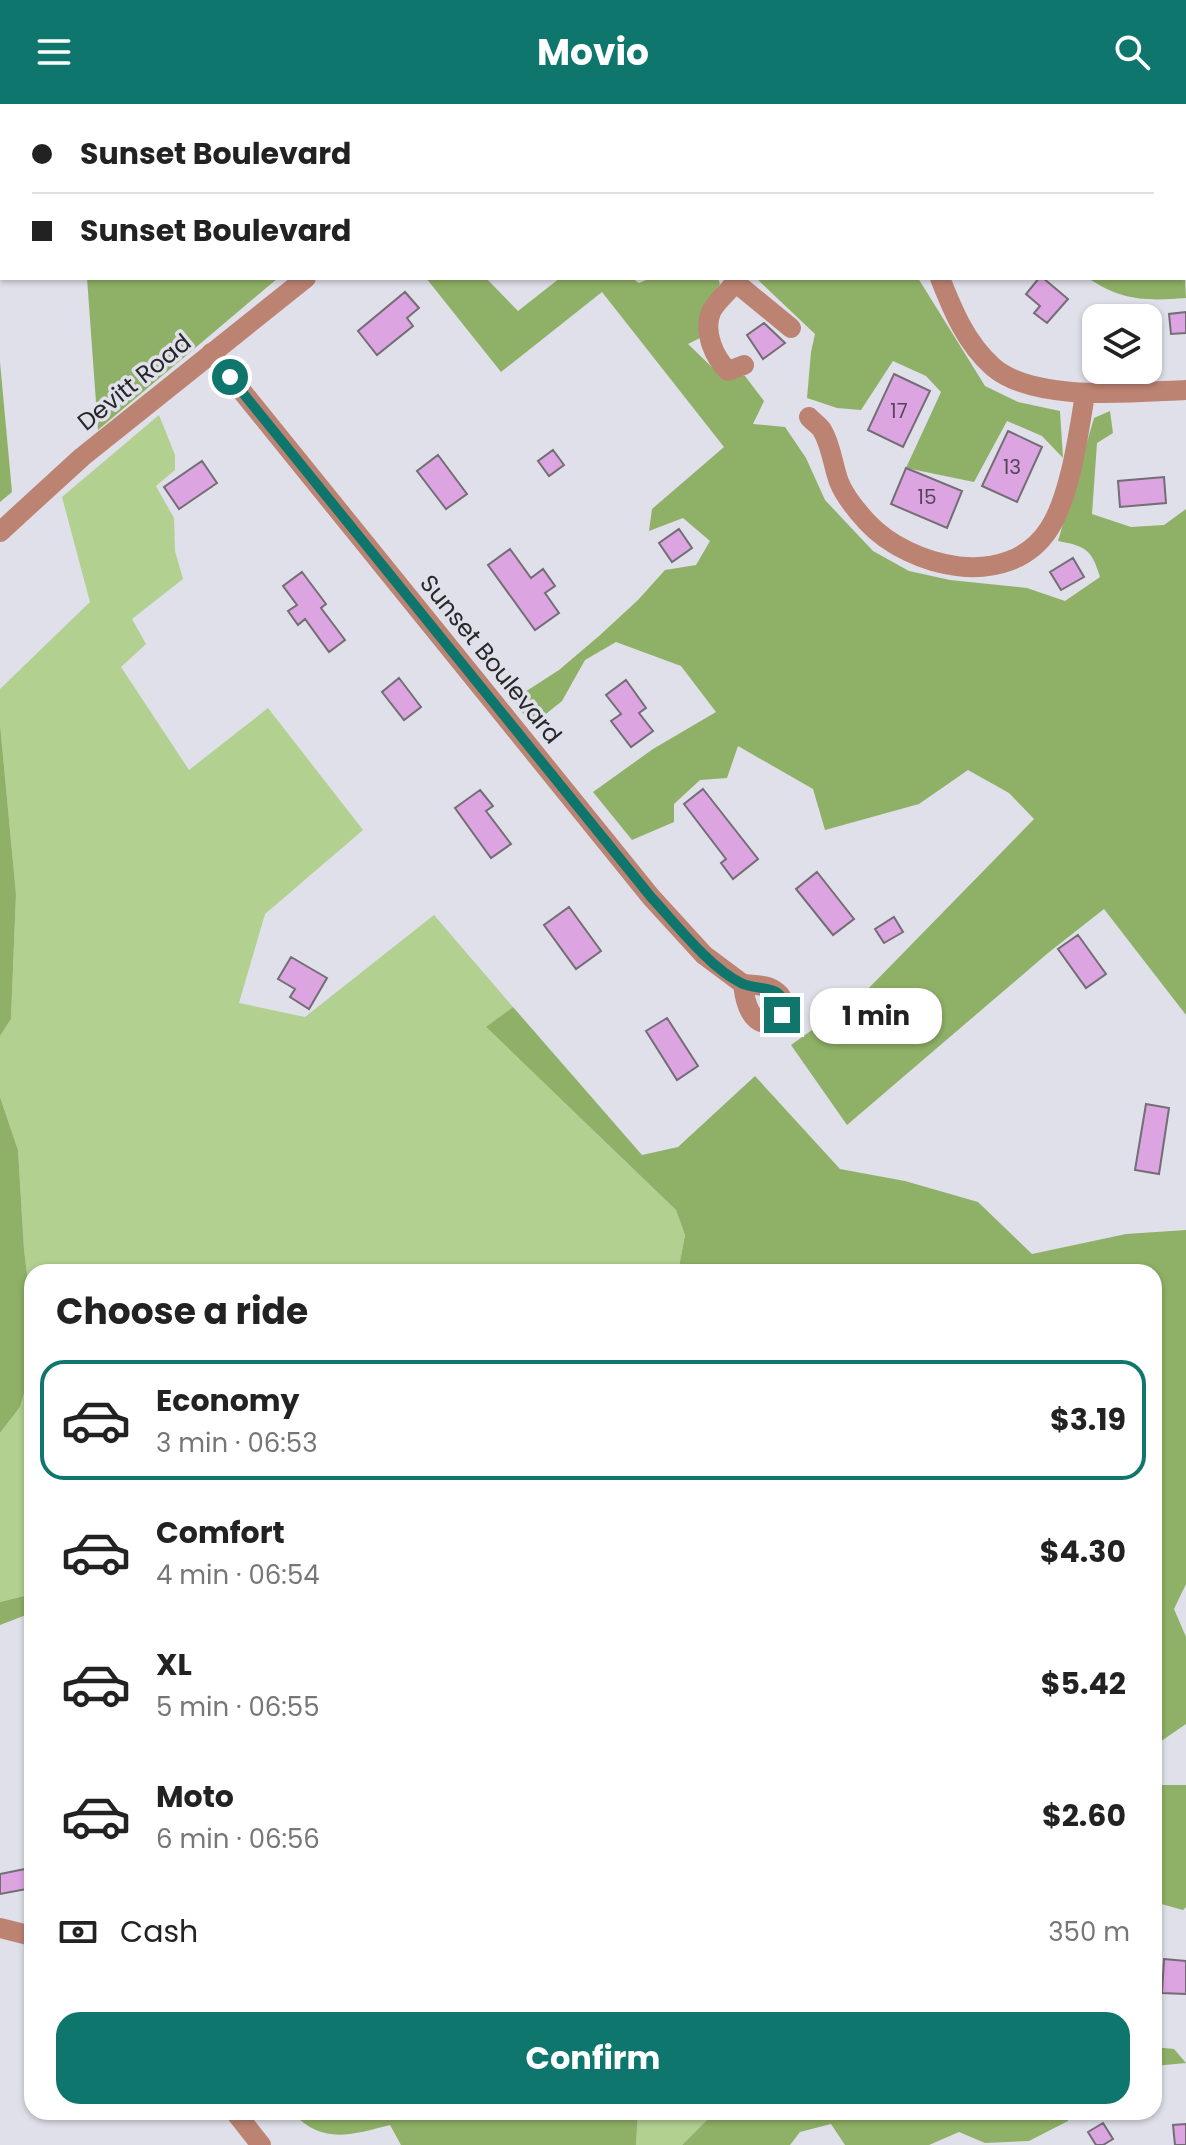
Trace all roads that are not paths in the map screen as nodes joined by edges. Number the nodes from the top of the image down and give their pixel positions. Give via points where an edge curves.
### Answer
1 (303, 280) edge
2 (734, 280) edge
3 (941, 280) edge
4 (791, 328) dead end
5 (211, 353) junction
6 (744, 365) dead end
7 (1186, 390) edge
8 (1085, 394) junction
9 (809, 417) dead end
10 (0, 532) edge
11 (743, 984) dead end
12 (0, 1928) edge
13 (24, 1934) edge
14 (241, 2120) edge
15 (261, 2145) edge

1 - 5 street, Devitt Road
2 - 4 street
2 - 6 street via 711,313 710,336 715,358 728,371
3 - 8 street via 955,317 995,369 1013,379
5 - 10 street, Devitt Road via 82,457
5 - 11 street, Sunset Boulevard via 651,897 704,955
7 - 8 street
8 - 9 street via 1077,444 1050,528 1017,557 974,567 925,561 886,540 851,502 822,430
12 - 13 street
14 - 15 street

